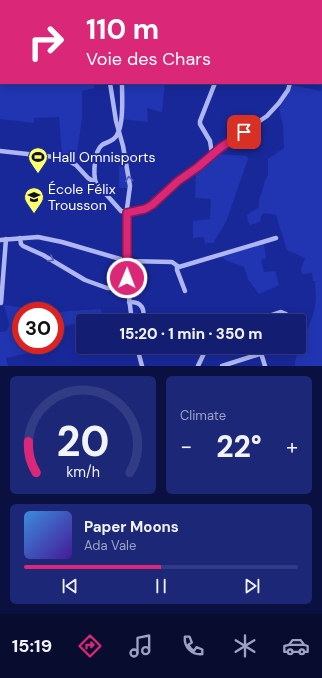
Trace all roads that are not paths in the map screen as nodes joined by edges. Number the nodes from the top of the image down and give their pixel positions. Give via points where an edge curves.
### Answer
1 (110, 84) edge
2 (122, 84) edge
3 (215, 84) edge
4 (290, 84) edge
5 (119, 131) junction
6 (112, 141) junction
7 (123, 146) junction
8 (0, 151) edge
9 (212, 154) junction
10 (95, 173) junction
11 (88, 178) junction
12 (96, 183) junction
13 (127, 213) junction
14 (20, 238) junction
15 (276, 238) dead end
16 (6, 239) junction
17 (0, 240) edge
18 (127, 261) junction
19 (177, 266) junction
20 (128, 288) junction
21 (185, 291) dead end
22 (129, 302) junction
23 (1, 303) edge
24 (131, 314) edge
25 (144, 314) edge
26 (139, 354) edge
27 (204, 354) edge
28 (258, 354) edge
29 (261, 354) edge
30 (142, 366) edge
31 (198, 366) edge
32 (222, 366) edge
33 (266, 366) edge

1 - 5 street
2 - 5 street
3 - 9 street via 200,121 210,141
4 - 9 street via 279,103 267,116
5 - 6 street
5 - 7 street
6 - 7 street
6 - 10 street via 98,149
13 -> 7 street via 130,186
8 - 11 street via 64,158 76,165
9 - 13 street via 152,205
10 - 11 street
10 - 12 street
11 - 12 street
12 - 13 street via 121,211
13 - 18 street
14 - 16 street
14 - 18 street via 38,237
14 -> 20 street via 23,246 85,280 107,288
15 - 19 street
16 - 17 street
16 - 23 street
18 - 19 street via 172,262
18 - 20 street
19 - 21 street
20 - 22 street
22 - 24 street
22 - 25 street via 136,301 141,304
26 - 30 street
27 - 31 street
28 - 32 street
29 - 33 street

